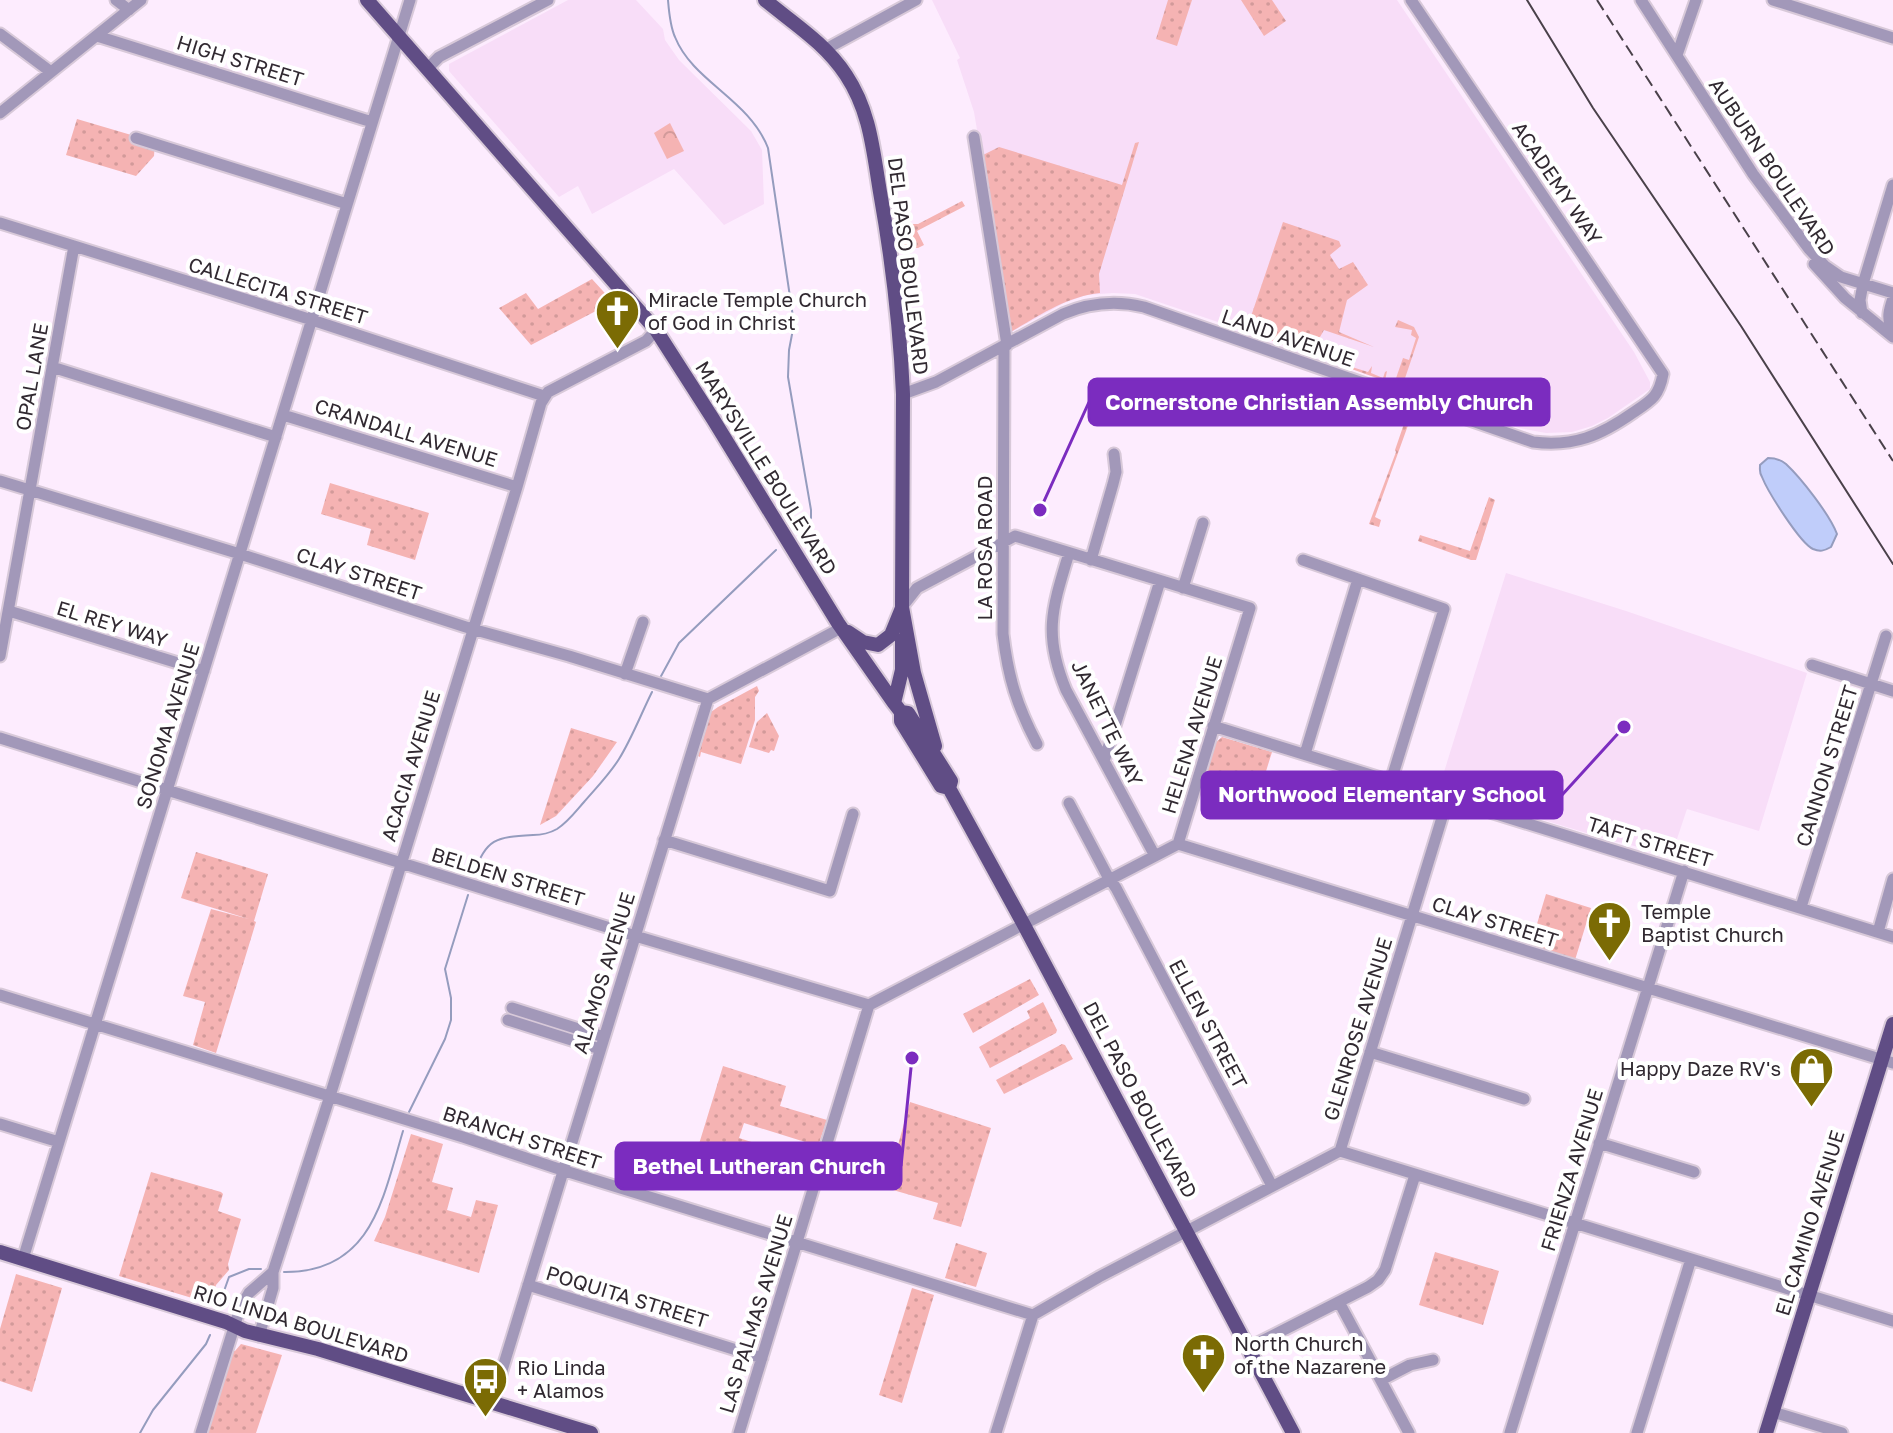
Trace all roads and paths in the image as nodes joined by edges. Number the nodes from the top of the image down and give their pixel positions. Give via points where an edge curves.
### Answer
1 (116, 0) edge
2 (141, 0) edge
3 (367, 0) edge
4 (410, 0) edge
5 (548, 0) edge
6 (765, 0) edge
7 (916, 0) edge
8 (1411, 0) edge
9 (1641, 0) edge
10 (1696, 0) edge
11 (1773, 0) edge
12 (129, 10) junction
13 (0, 34) edge
14 (97, 36) junction
15 (399, 37) junction
16 (1893, 38) edge
17 (826, 49) junction
18 (1677, 55) junction
19 (427, 69) junction
20 (51, 72) junction
21 (0, 113) edge
22 (372, 122) junction
23 (974, 137) dead end
24 (136, 138) dead end
25 (1893, 185) edge
26 (347, 204) junction
27 (0, 223) edge
28 (74, 246) junction
29 (1809, 249) junction
30 (1863, 284) junction
31 (1893, 296) edge
32 (1862, 313) junction
33 (312, 320) junction
34 (656, 330) junction
35 (1893, 334) edge
36 (1005, 346) junction
37 (52, 367) junction
38 (1660, 390) joint
39 (903, 394) junction
40 (544, 396) junction
41 (283, 415) junction
42 (276, 437) junction
43 (1114, 454) dead end
44 (0, 481) edge
45 (517, 487) junction
46 (30, 489) junction
47 (1203, 523) dead end
48 (1003, 543) junction
49 (1069, 553) junction
50 (240, 554) junction
51 (1091, 560) junction
52 (1303, 560) dead end
53 (1358, 579) junction
54 (1160, 581) junction
55 (1183, 588) junction
56 (902, 607) junction
57 (9, 611) junction
58 (643, 622) dead end
59 (841, 628) junction
60 (472, 629) junction
61 (1886, 636) dead end
62 (0, 656) edge
63 (1812, 665) dead end
64 (204, 671) junction
65 (914, 673) junction
66 (625, 674) junction
67 (1871, 684) junction
68 (1893, 691) edge
69 (708, 699) junction
70 (898, 707) junction
71 (1213, 726) junction
72 (0, 738) edge
73 (1037, 744) dead end
74 (1305, 754) junction
75 (1104, 761) junction
76 (943, 769) junction
77 (1391, 781) junction
78 (949, 788) junction
79 (168, 789) junction
80 (1448, 798) junction
81 (1069, 803) dead end
82 (853, 814) dead end
83 (664, 840) junction
84 (1178, 844) junction
85 (1155, 856) junction
86 (401, 863) junction
87 (1684, 871) junction
88 (1111, 879) junction
89 (1893, 879) edge
90 (1801, 907) junction
91 (1412, 915) junction
92 (1024, 925) junction
93 (1878, 932) junction
94 (635, 936) junction
95 (1893, 937) edge
96 (1647, 988) junction
97 (0, 995) edge
98 (869, 1005) junction
99 (516, 1016) dead end
100 (95, 1024) junction
101 (1893, 1024) edge
102 (602, 1043) junction
103 (1370, 1052) junction
104 (1887, 1061) edge
105 (330, 1096) junction
106 (1524, 1099) dead end
107 (0, 1124) edge
108 (59, 1142) junction
109 (1599, 1143) junction
110 (1340, 1151) junction
111 (562, 1170) junction
112 (1694, 1172) dead end
113 (1415, 1175) junction
114 (1272, 1186) junction
115 (1574, 1224) junction
116 (1186, 1231) junction
117 (797, 1242) junction
118 (0, 1252) edge
119 (23, 1259) junction
120 (1691, 1259) junction
121 (273, 1272) junction
122 (528, 1285) junction
123 (1809, 1295) junction
124 (1339, 1302) junction
125 (1033, 1315) junction
126 (1893, 1321) edge
127 (234, 1326) junction
128 (259, 1336) junction
129 (1248, 1348) junction
130 (762, 1358) junction
131 (1433, 1360) dead end
132 (1381, 1380) junction
133 (492, 1403) junction
134 (1773, 1412) junction
135 (201, 1433) edge
136 (591, 1433) edge
137 (739, 1433) edge
138 (996, 1433) edge
139 (1293, 1433) edge
140 (1409, 1433) edge
141 (1510, 1433) edge
142 (1637, 1433) edge
143 (1766, 1433) edge
144 (1842, 1433) edge

1 - 12 street
2 - 12 street
3 - 15 main road, MARYSVILLE BOULEVARD
4 - 15 street, SONOMA AVENUE
5 - 19 street via 439,57
6 - 17 main road, DEL PASO BOULEVARD
7 - 17 street
8 - 38 street, ACADEMY WAY via 1663,374
9 - 18 street, AUBURN BOULEVARD
10 - 18 street
11 - 16 street
12 - 14 street
13 - 20 street
14 - 20 street
14 - 22 street, HIGH STREET
15 - 19 main road, MARYSVILLE BOULEVARD
15 - 22 street, SONOMA AVENUE
17 - 39 main road, DEL PASO BOULEVARD via 853,86 871,132
18 - 29 street, AUBURN BOULEVARD via 1753,174
19 - 34 main road, MARYSVILLE BOULEVARD
20 - 21 street
22 - 26 street, SONOMA AVENUE
23 - 36 street, LA ROSA ROAD
24 - 26 street
25 - 30 street
26 - 33 street, SONOMA AVENUE
27 - 28 street, CALLECITA STREET
28 - 33 street, CALLECITA STREET
28 - 37 street, OPAL LANE
29 - 30 street via 1835,274
29 - 32 street, AUBURN BOULEVARD via 1812,262
30 - 31 street
30 - 32 street
31 - 35 street, AUBURN BOULEVARD via 1888,319
32 - 35 street, AUBURN BOULEVARD
33 - 40 street, CALLECITA STREET
33 - 41 street, SONOMA AVENUE
34 - 40 street via 646,341
34 - 59 main road, MARYSVILLE BOULEVARD
36 - 38 street, LAND AVENUE via 1082,307 1132,304 1543,443 1598,435
36 - 39 street, LAND AVENUE
36 - 48 street, LA ROSA ROAD
37 - 42 street
37 - 46 street, OPAL LANE
39 - 56 main road, DEL PASO BOULEVARD
40 - 45 street, ACACIA AVENUE
41 - 42 street, SONOMA AVENUE
41 - 45 street, CRANDALL AVENUE
42 - 50 street, SONOMA AVENUE
43 - 51 street via 1116,472
44 - 46 street, CLAY STREET
45 - 60 street, ACACIA AVENUE
46 - 50 street, CLAY STREET
46 - 57 street, OPAL LANE
47 - 55 street
48 - 49 street via 1015,536
48 - 56 street via 917,588
48 - 73 street, LA ROSA ROAD via 1005,656 1016,700
49 - 51 street
49 - 75 street, JANETTE WAY via 1052,614 1053,646 1066,690
50 - 60 street, CLAY STREET
50 - 64 street, SONOMA AVENUE
51 - 54 street
52 - 53 street
53 - 74 street
53 - 77 street via 1444,609
54 - 55 street
54 - 75 street
55 - 71 street, HELENA AVENUE via 1250,608
56 - 59 main road via 891,635 878,645
56 - 65 main road, DEL PASO BOULEVARD
56 - 70 main road
57 - 62 street, OPAL LANE
57 - 64 street, EL REY WAY
58 - 66 street
59 - 69 street
59 - 70 main road, MARYSVILLE BOULEVARD
60 - 66 street, CLAY STREET
60 - 86 street, ACACIA AVENUE
61 - 67 street, CANNON STREET
63 - 67 street
64 - 79 street, SONOMA AVENUE
65 - 70 main road
65 - 76 main road, DEL PASO BOULEVARD
66 - 69 street, CLAY STREET
67 - 68 street
67 - 90 street, CANNON STREET
69 - 83 street, ALAMOS AVENUE
70 - 76 main road, MARYSVILLE BOULEVARD via 908,713
70 - 78 main road, MARYSVILLE BOULEVARD via 901,721 941,786
71 - 74 street, TAFT STREET
71 - 84 street, HELENA AVENUE
72 - 79 street, BELDEN STREET
74 - 77 street, TAFT STREET
75 - 85 street, JANETTE WAY
76 - 78 main road, MARYSVILLE BOULEVARD via 951,781
77 - 80 street, TAFT STREET
78 - 92 main road, DEL PASO BOULEVARD
79 - 86 street, BELDEN STREET
79 - 100 street, SONOMA AVENUE
80 - 87 street, TAFT STREET
80 - 91 street, GLENROSE AVENUE
81 - 88 street
82 - 83 street via 830,891
83 - 94 street, ALAMOS AVENUE
84 - 85 street, HELENA AVENUE
84 - 91 street, CLAY STREET
85 - 88 street, HELENA AVENUE
86 - 94 street, BELDEN STREET
86 - 105 street, ACACIA AVENUE
87 - 90 street, TAFT STREET
87 - 96 street, FRIENZA AVENUE
88 - 92 street, HELENA AVENUE
88 - 114 street, ELLEN STREET
89 - 93 street
90 - 93 street, TAFT STREET
91 - 96 street, CLAY STREET
91 - 103 street, GLENROSE AVENUE
92 - 98 street
92 - 116 main road, DEL PASO BOULEVARD
93 - 95 street, TAFT STREET
94 - 98 street, BELDEN STREET
94 - 102 street, ALAMOS AVENUE
96 - 104 street, CLAY STREET
96 - 109 street, FRIENZA AVENUE
97 - 100 street, BRANCH STREET
98 - 117 street, LAS PALMAS AVENUE
99 - 102 street
100 - 105 street, BRANCH STREET
100 - 108 street, SONOMA AVENUE
101 - 104 main road, EL CAMINO AVENUE
102 - 111 street, ALAMOS AVENUE
103 - 106 street
103 - 110 street, GLENROSE AVENUE
104 - 123 main road, EL CAMINO AVENUE
105 - 111 street, BRANCH STREET
105 - 121 street, ACACIA AVENUE
107 - 108 street
108 - 119 street, SONOMA AVENUE
109 - 112 street
109 - 115 street, FRIENZA AVENUE
110 - 113 street
110 - 114 street, GLENROSE AVENUE
111 - 117 street, BRANCH STREET
111 - 122 street, ALAMOS AVENUE
113 - 115 street
113 - 124 street via 1382,1275
114 - 116 street, GLENROSE AVENUE
115 - 120 street
115 - 141 street, FRIENZA AVENUE
116 - 125 street, GLENROSE AVENUE
116 - 129 main road, DEL PASO BOULEVARD
117 - 125 street, BRANCH STREET
117 - 130 street, LAS PALMAS AVENUE
118 - 119 main road, RIO LINDA BOULEVARD
119 - 127 main road, RIO LINDA BOULEVARD
120 - 123 street
120 - 142 street
121 - 127 street, ACACIA AVENUE via 249,1293
121 - 128 street, ACACIA AVENUE
122 - 130 street, POQUITA STREET
122 - 133 street, ALAMOS AVENUE
123 - 126 street
123 - 134 main road, EL CAMINO AVENUE
124 - 129 street
124 - 132 street
125 - 138 street
127 - 128 main road, RIO LINDA BOULEVARD
127 - 135 street, ACACIA AVENUE
128 - 133 main road, RIO LINDA BOULEVARD
129 - 139 main road, DEL PASO BOULEVARD
130 - 137 street, LAS PALMAS AVENUE
131 - 132 street
132 - 140 street
133 - 136 main road, RIO LINDA BOULEVARD
134 - 143 main road, EL CAMINO AVENUE
134 - 144 street

